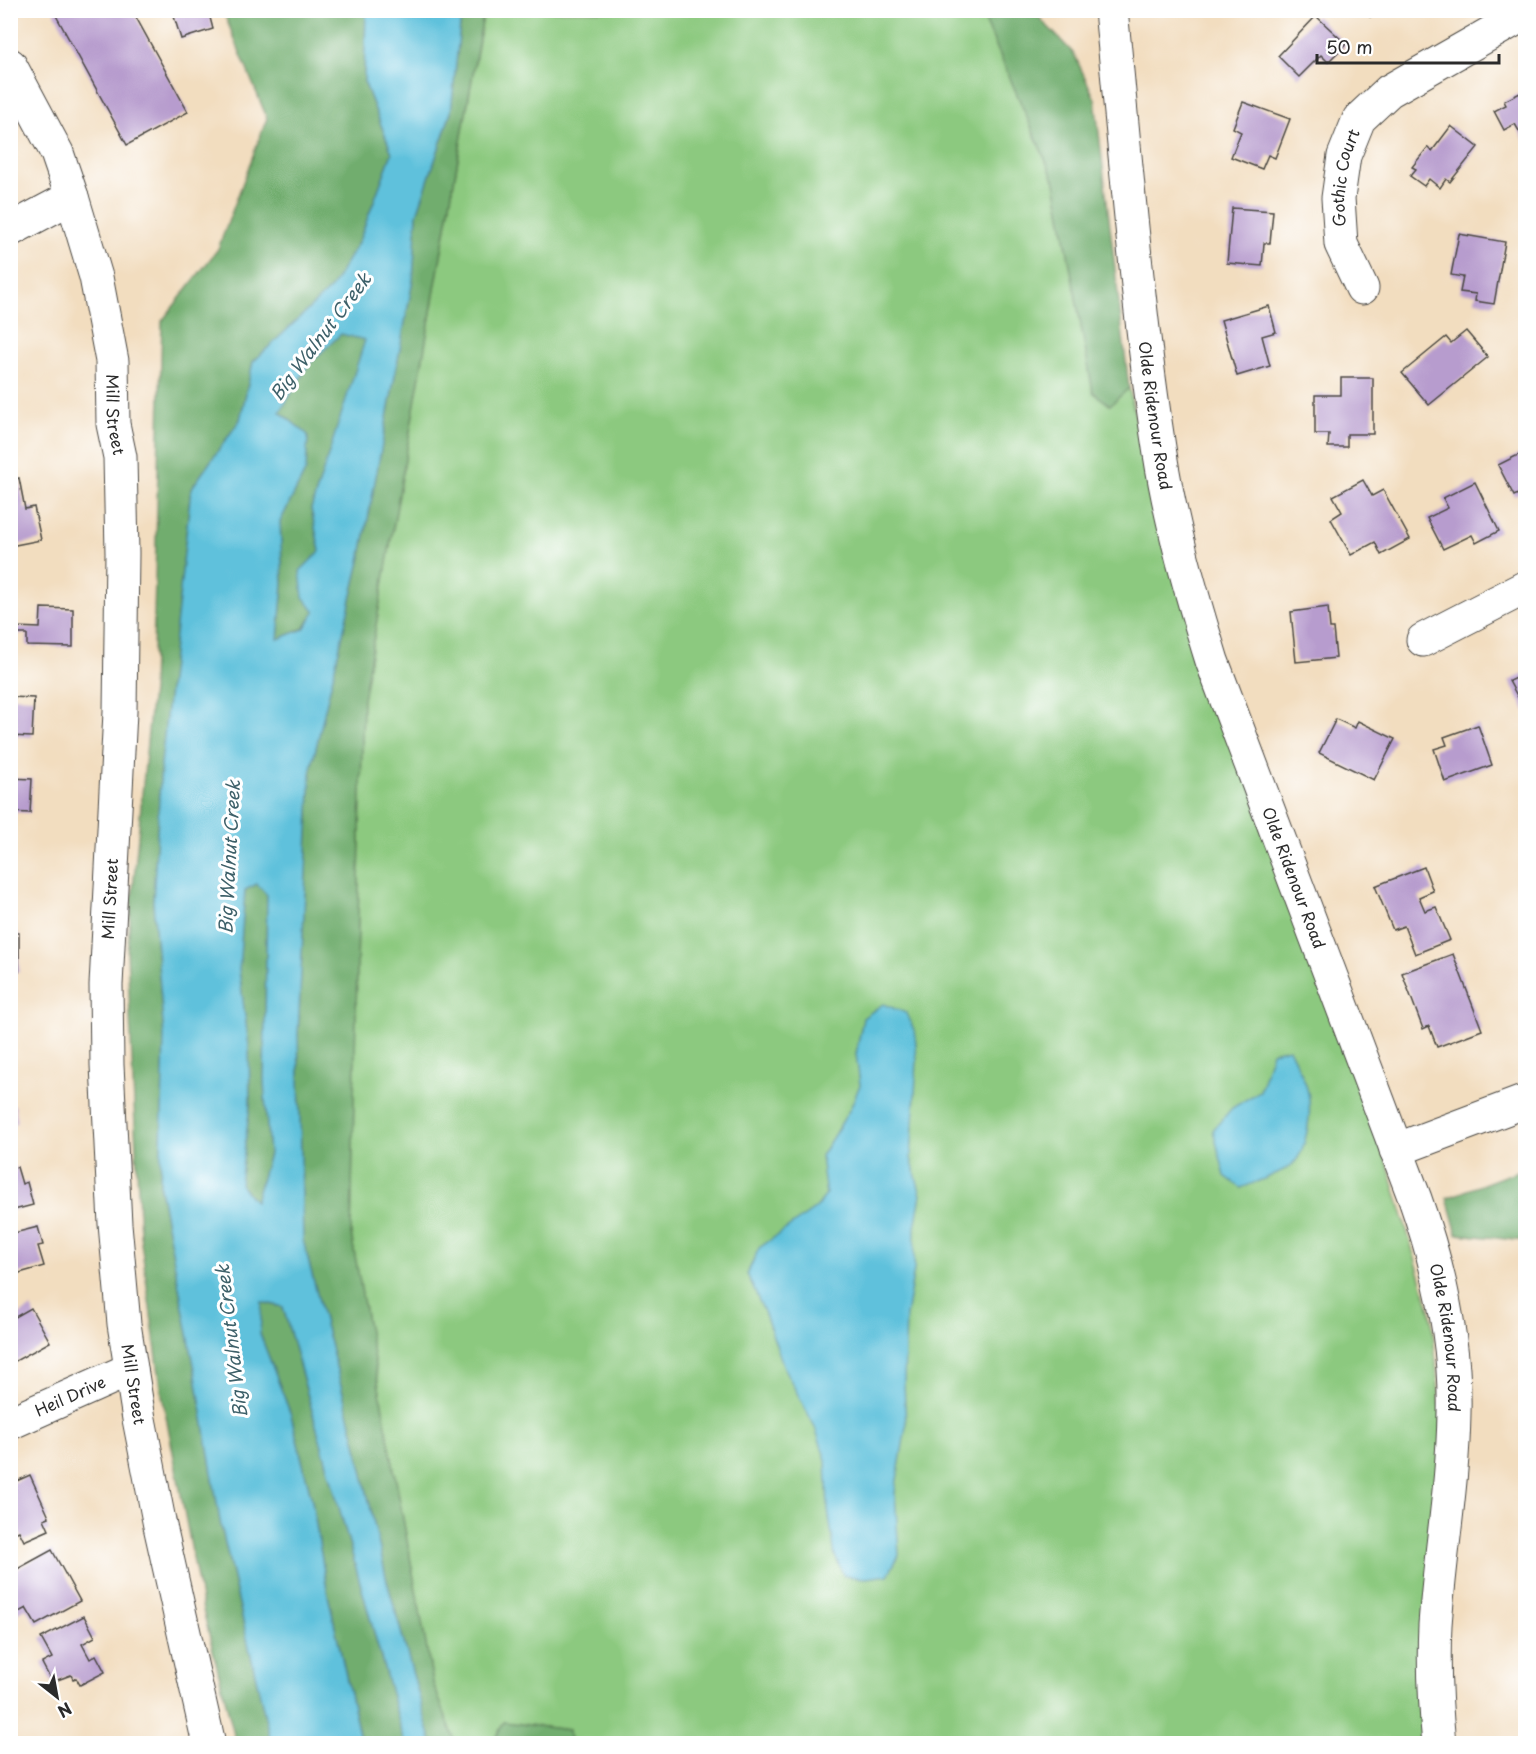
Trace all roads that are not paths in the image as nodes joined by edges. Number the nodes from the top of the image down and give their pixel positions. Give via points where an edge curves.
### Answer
1 (1111, 10) edge
2 (1526, 13) edge
3 (10, 65) edge
4 (72, 197) junction
5 (10, 230) edge
6 (1362, 288) dead end
7 (1526, 587) edge
8 (1423, 640) dead end
9 (1526, 1101) edge
10 (1396, 1150) junction
11 (131, 1369) junction
12 (10, 1423) edge
13 (209, 1743) edge
14 (1439, 1743) edge

1 - 10 main road, Olde Ridenour Road via 1155,418 1188,582 1212,661
2 - 6 main road, Gothic Court via 1389,91 1359,119 1344,156 1338,198 1341,244
3 - 4 main road, Mill Street via 57,153
4 - 5 main road
4 - 11 main road, Mill Street via 96,277 112,361 113,424 120,457 121,689 106,1031 115,1224
7 - 8 main road
9 - 10 main road
10 - 14 main road, Olde Ridenour Road via 1432,1248 1454,1372 1451,1471 1435,1626 1434,1698
11 - 12 main road, Heil Drive
11 - 13 main road, Mill Street via 160,1526

